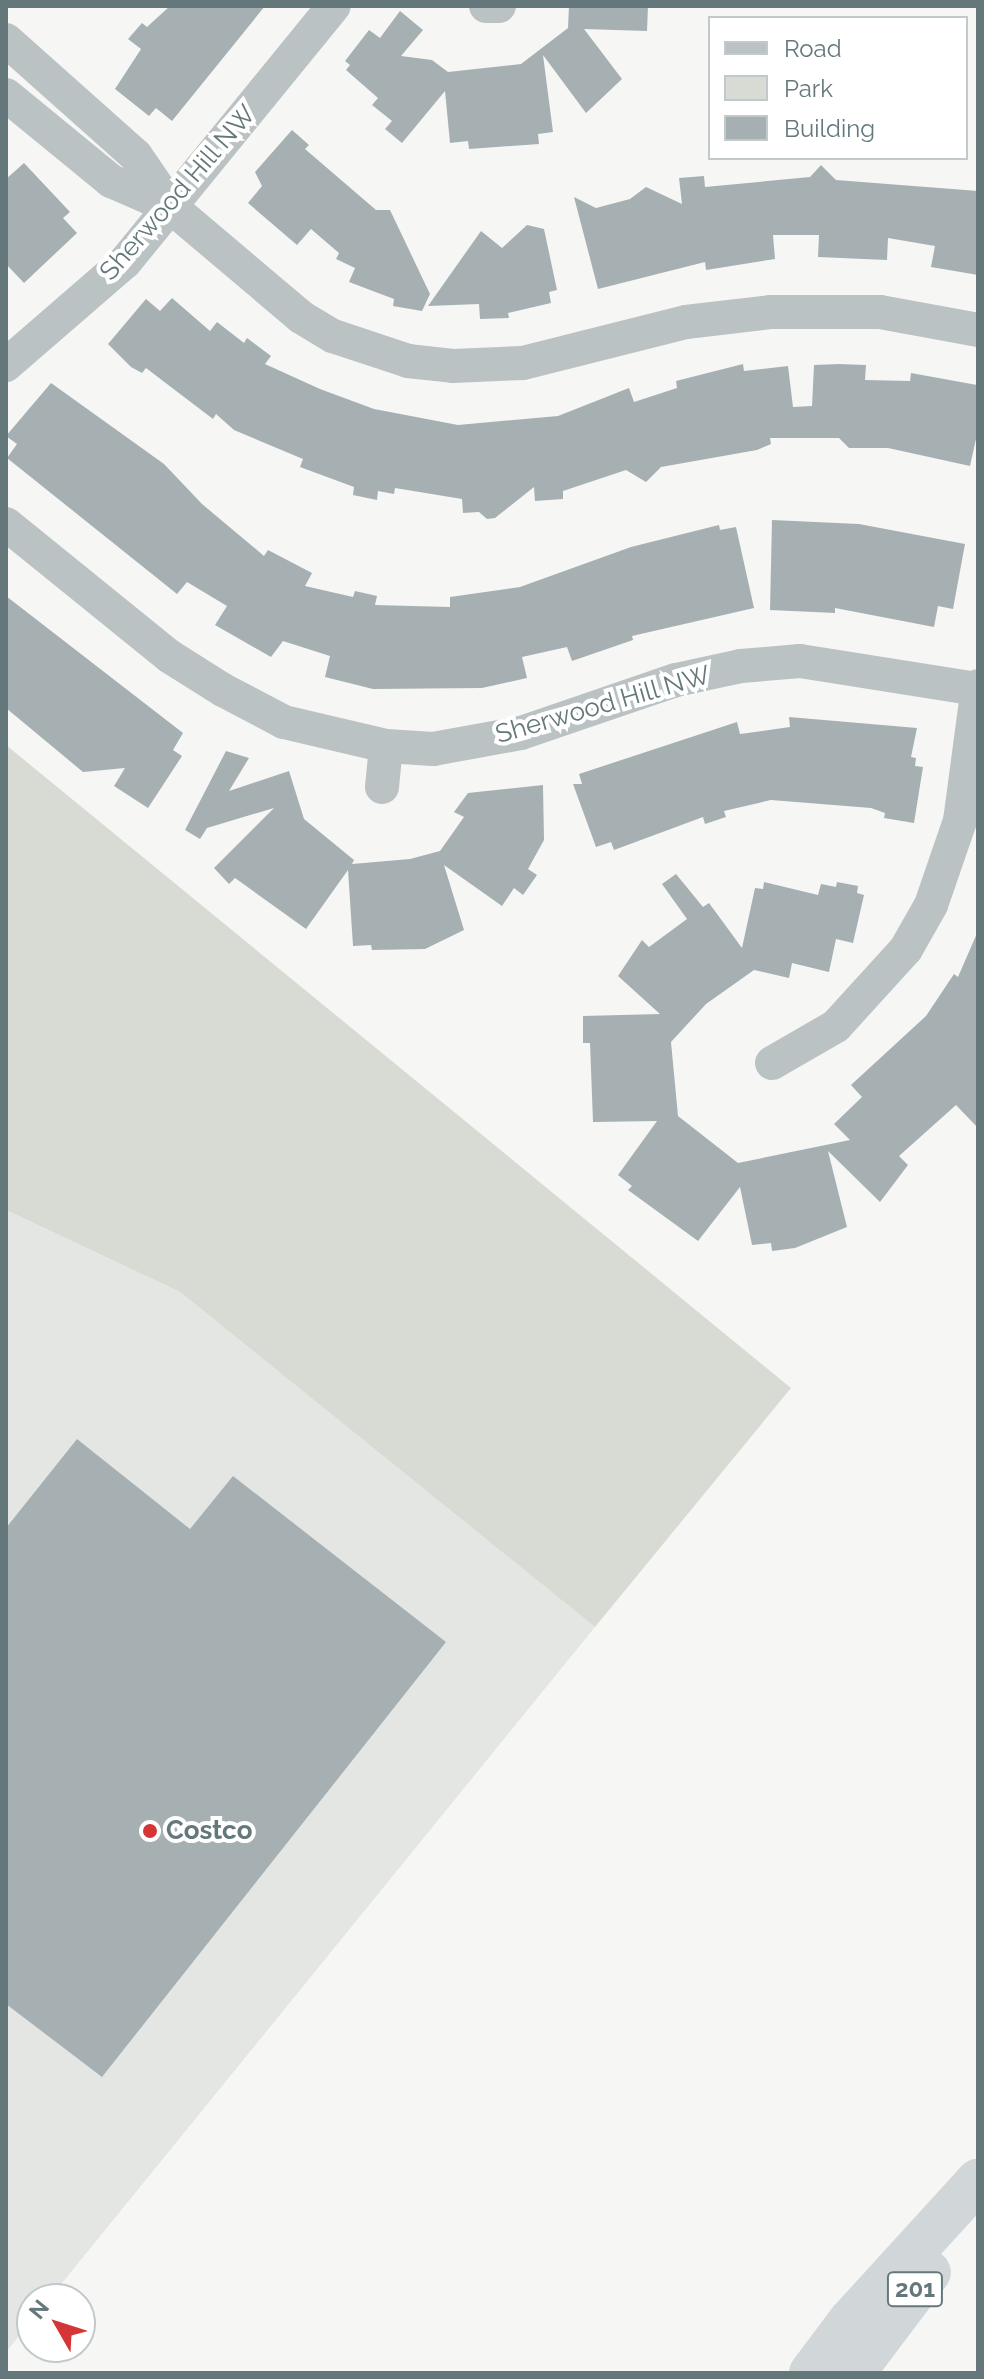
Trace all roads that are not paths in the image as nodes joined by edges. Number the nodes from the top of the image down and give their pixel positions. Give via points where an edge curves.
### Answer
1 (334, 6) edge
2 (486, 6) edge
3 (499, 6) edge
4 (6, 40) edge
5 (6, 95) edge
6 (171, 207) junction
7 (978, 330) edge
8 (6, 365) edge
9 (6, 524) edge
10 (978, 687) edge
11 (386, 746) junction
12 (382, 787) dead end
13 (772, 1063) dead end
14 (978, 2181) edge
15 (978, 2206) edge
16 (811, 2373) edge
17 (853, 2373) edge

1 - 6 street, Sherwood Hill NW
2 - 3 street
4 - 6 street via 136,156
5 - 6 street via 111,181
6 - 7 street via 301,317 333,336 408,361 453,366 523,363 676,324 771,312 880,312
6 - 8 street, Sherwood Hill NW via 125,262
9 - 11 street, Sherwood Hill NW via 169,656 223,690 284,722
10 - 11 street, Sherwood Hill NW via 826,664 741,666 676,680 521,733 433,749
10 - 13 street via 960,821 931,905 906,949 836,1026
11 - 12 street
14 - 16 highway via 850,2321
15 - 17 highway, 201

